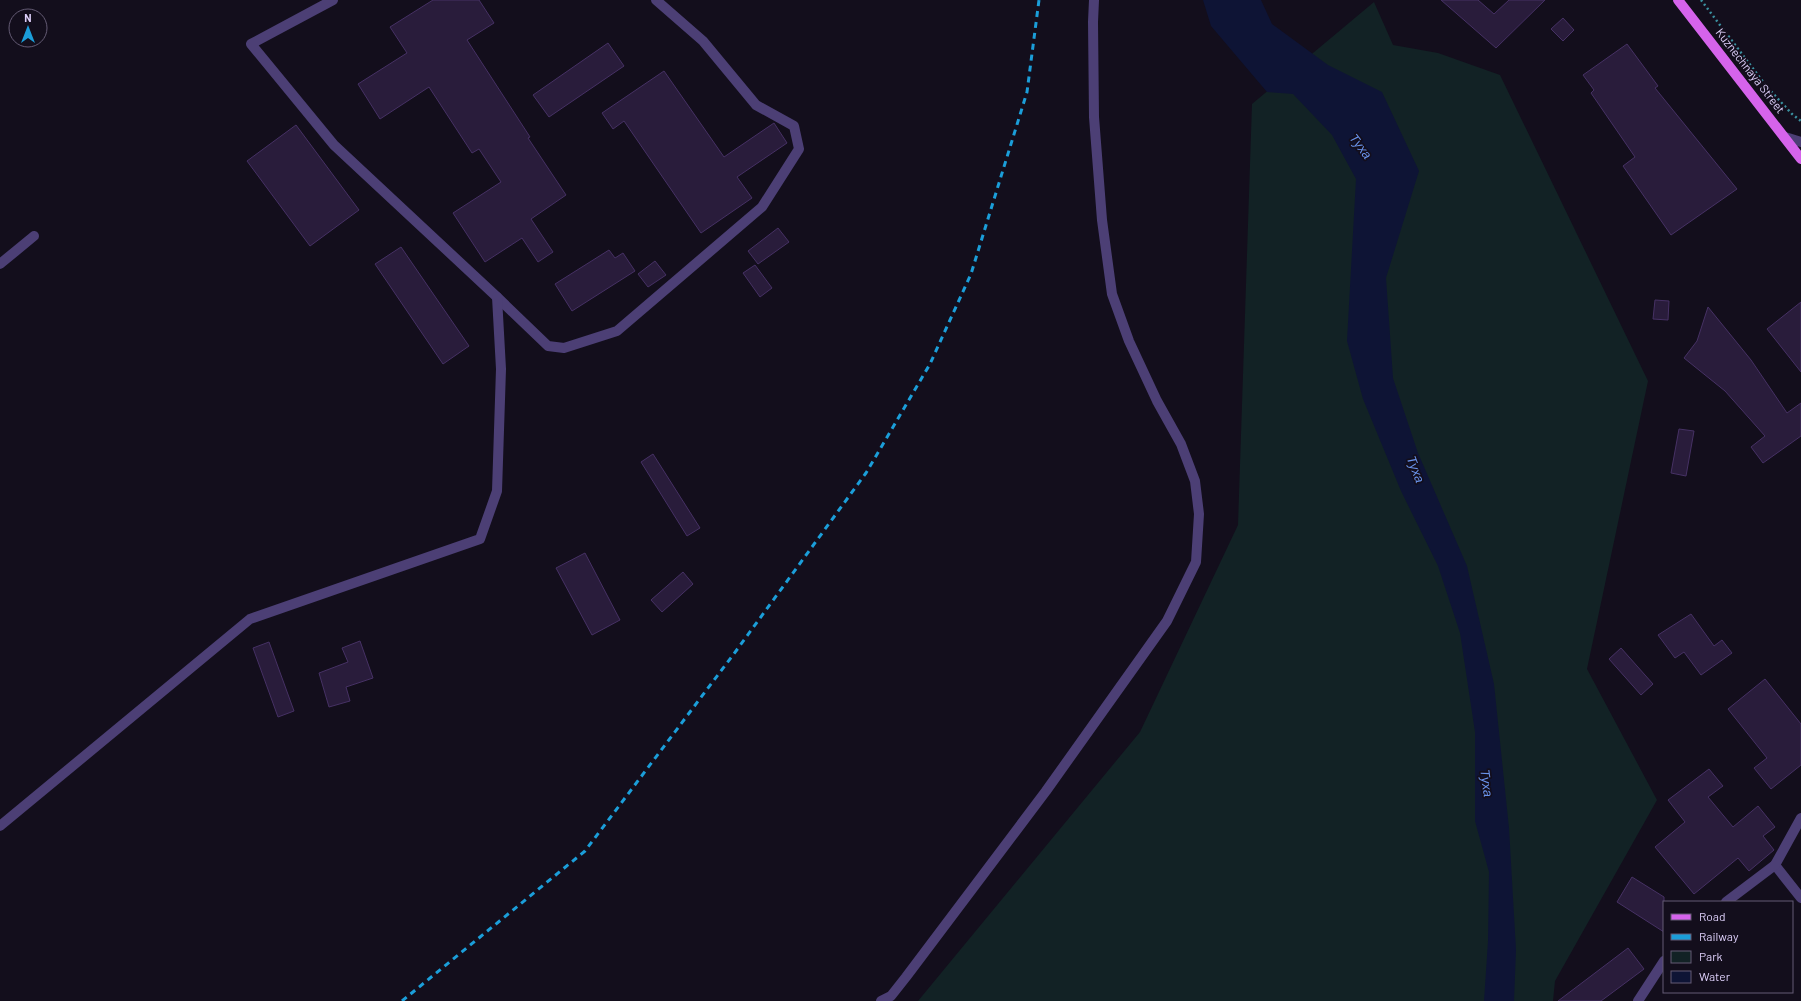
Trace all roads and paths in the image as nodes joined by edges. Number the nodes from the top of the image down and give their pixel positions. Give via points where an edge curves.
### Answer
1 (333, 0) edge
2 (656, 0) edge
3 (1094, 0) edge
4 (1678, 0) edge
5 (1701, 0) edge
6 (1801, 121) edge
7 (1785, 137) junction
8 (1801, 142) edge
9 (1801, 159) edge
10 (34, 236) dead end
11 (0, 264) edge
12 (497, 297) junction
13 (1801, 818) edge
14 (0, 826) edge
15 (1775, 865) junction
16 (1801, 898) edge
17 (1727, 901) edge
18 (1663, 963) edge
19 (881, 1001) edge
20 (1638, 1001) edge

1 - 12 street via 251,44 334,145
2 - 12 street via 703,41 756,105 794,126 799,149 762,207 617,332 564,348 548,346
3 - 19 street via 1094,117 1102,220 1112,294 1129,341 1181,444 1195,481 1198,514 1196,562 1167,621 1046,791 891,996
4 - 7 main road, Kuznechnaya Street
5 - 6 path via 1768,87
7 - 8 street
7 - 9 main road, Kuznechnaya Street
10 - 11 street
12 - 14 street via 501,369 497,491 480,539 250,619
13 - 15 street
15 - 16 street
15 - 17 street
18 - 20 street

